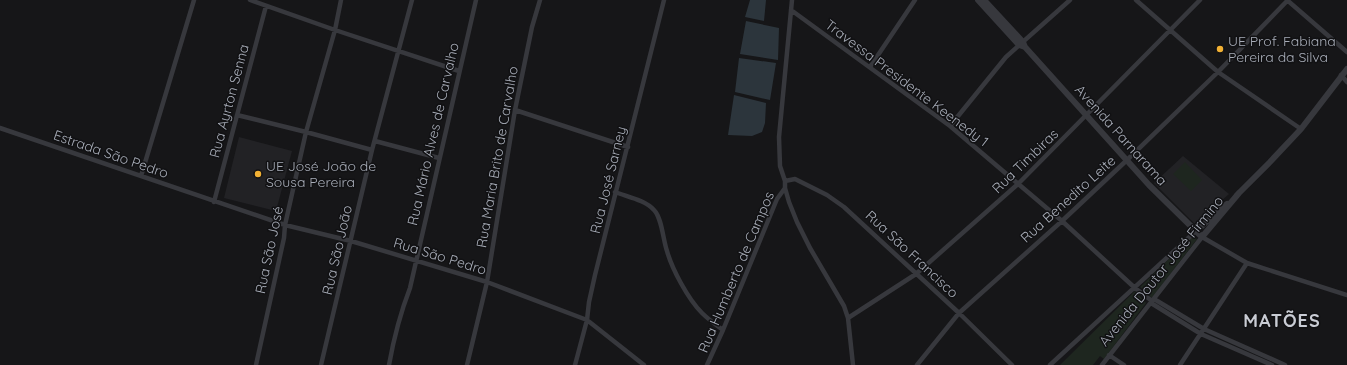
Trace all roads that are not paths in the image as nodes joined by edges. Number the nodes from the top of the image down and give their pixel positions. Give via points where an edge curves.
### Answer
1 (194, 0) edge
2 (250, 0) edge
3 (341, 0) edge
4 (412, 0) edge
5 (476, 0) edge
6 (540, 0) edge
7 (664, 0) edge
8 (792, 0) edge
9 (916, 0) edge
10 (978, 0) edge
11 (984, 0) edge
12 (1070, 0) edge
13 (1136, 0) edge
14 (1200, 0) edge
15 (1288, 0) edge
16 (266, 6) junction
17 (791, 10) junction
18 (335, 30) junction
19 (1170, 31) junction
20 (1023, 45) junction
21 (397, 51) junction
22 (1347, 52) edge
23 (1347, 64) edge
24 (870, 67) junction
25 (459, 71) junction
26 (1218, 72) junction
27 (1345, 72) edge
28 (1347, 82) edge
29 (515, 110) junction
30 (237, 115) junction
31 (1086, 116) junction
32 (950, 126) junction
33 (0, 128) edge
34 (1300, 129) junction
35 (306, 132) junction
36 (375, 141) junction
37 (628, 147) junction
38 (372, 150) junction
39 (439, 158) junction
40 (1127, 160) junction
41 (141, 176) junction
42 (785, 181) junction
43 (1018, 184) junction
44 (785, 188) junction
45 (615, 192) junction
46 (1239, 193) junction
47 (214, 202) junction
48 (1062, 221) junction
49 (285, 225) junction
50 (1196, 231) junction
51 (1202, 237) junction
52 (351, 241) junction
53 (416, 261) junction
54 (1247, 263) junction
55 (916, 274) junction
56 (486, 282) junction
57 (1135, 288) junction
58 (1347, 295) edge
59 (1152, 301) junction
60 (959, 312) junction
61 (848, 318) junction
62 (587, 320) junction
63 (1204, 329) junction
64 (723, 330) junction
65 (1201, 334) junction
66 (1109, 355) junction
67 (256, 365) edge
68 (321, 365) edge
69 (389, 365) edge
70 (467, 365) edge
71 (575, 365) edge
72 (644, 365) edge
73 (707, 365) edge
74 (853, 365) edge
75 (916, 365) edge
76 (1012, 365) edge
77 (1050, 365) edge
78 (1102, 365) edge
79 (1124, 365) edge
80 (1180, 365) edge
81 (1272, 365) edge
82 (1285, 365) edge

1 - 41 street
2 - 16 street
3 - 18 street, Rua São José
4 - 21 street, Rua São João
5 - 25 street, Rua Mário Alves de Carvalho
6 - 29 street, Rua Maria Brito de Carvalho
7 - 37 street, Rua José Sarney
8 - 17 street
9 - 24 street
10 - 20 street, Avenida Parnarama
11 - 20 street, Avenida Parnarama
12 - 20 street
13 - 19 street
14 - 19 street, Rua Timbiras
15 - 22 street
15 - 26 street, Rua Benedito Leite
16 - 18 street
16 - 30 street, Rua Ayrton Senna
17 - 24 street, Travessa Presidente Keenedy 1
17 - 42 street via 778,137 780,166
18 - 21 street
18 - 35 street, Rua São José
19 - 26 street
19 - 31 street, Rua Timbiras
20 - 31 street, Avenida Parnarama
20 - 32 street via 1006,57
21 - 25 street
21 - 36 street, Rua São João
23 - 27 street, Avenida Doutor José Firmino
24 - 32 street, Travessa Presidente Keenedy 1
25 - 39 street, Rua Mário Alves de Carvalho
26 - 34 street
26 - 40 street, Rua Benedito Leite
27 - 28 street
27 - 34 street, Avenida Doutor José Firmino
29 - 37 street
29 - 56 street, Rua Maria Brito de Carvalho
30 - 35 street
30 - 47 street, Rua Ayrton Senna
31 - 40 street, Avenida Parnarama
31 - 43 street, Rua Timbiras
32 - 43 street, Travessa Presidente Keenedy 1
33 - 41 street, Estrada São Pedro
34 - 46 street, Avenida Doutor José Firmino
35 - 38 street
35 - 49 street, Rua São José
36 - 38 street, Rua São João
36 - 39 street
37 - 45 street, Rua José Sarney
38 - 52 street, Rua São João
39 - 53 street, Rua Mário Alves de Carvalho
40 - 48 street, Rua Benedito Leite
40 - 50 street, Avenida Parnarama
41 - 47 street, Estrada São Pedro
42 - 44 street
42 - 55 street, Rua São Francisco via 795,179 844,207
43 - 48 street, Travessa Presidente Keenedy 1
43 - 55 street, Rua Timbiras
44 - 61 street via 804,236 844,306
44 - 64 street, Rua Humberto de Campos via 777,199
45 - 62 street, Rua José Sarney
45 - 64 street via 648,204 657,213 671,263 686,291 701,312
46 - 50 street, Avenida Doutor José Firmino
46 - 51 street, Avenida Doutor José Firmino
47 - 49 street, Rua São Pedro
48 - 57 street, Travessa Presidente Keenedy 1
48 - 60 street, Rua Benedito Leite
49 - 52 street, Rua São Pedro
49 - 67 street, Rua São José
50 - 51 street, Avenida Parnarama
50 - 57 street
51 - 54 street
51 - 59 street, Avenida Doutor José Firmino
52 - 53 street, Rua São Pedro
52 - 68 street, Rua São João
53 - 56 street, Rua São Pedro
53 - 69 street, Rua Mário Alves de Carvalho
54 - 58 street
54 - 63 street
55 - 60 street, Rua São Francisco
55 - 61 street, Rua Timbiras
56 - 62 street, Rua São Pedro
56 - 70 street, Rua Maria Brito de Carvalho
57 - 59 street, Travessa Presidente Keenedy 1
57 - 77 street
59 - 63 street
59 - 65 street
59 - 66 street, Avenida Doutor José Firmino
60 - 75 street, Rua Benedito Leite
60 - 76 street, Rua São Francisco
61 - 74 street
62 - 71 street, Rua José Sarney
62 - 72 street, Rua São Pedro
63 - 65 street
63 - 82 street
64 - 73 street, Rua Humberto de Campos
65 - 80 street
65 - 81 street
66 - 78 street, Avenida Doutor José Firmino
66 - 79 street

